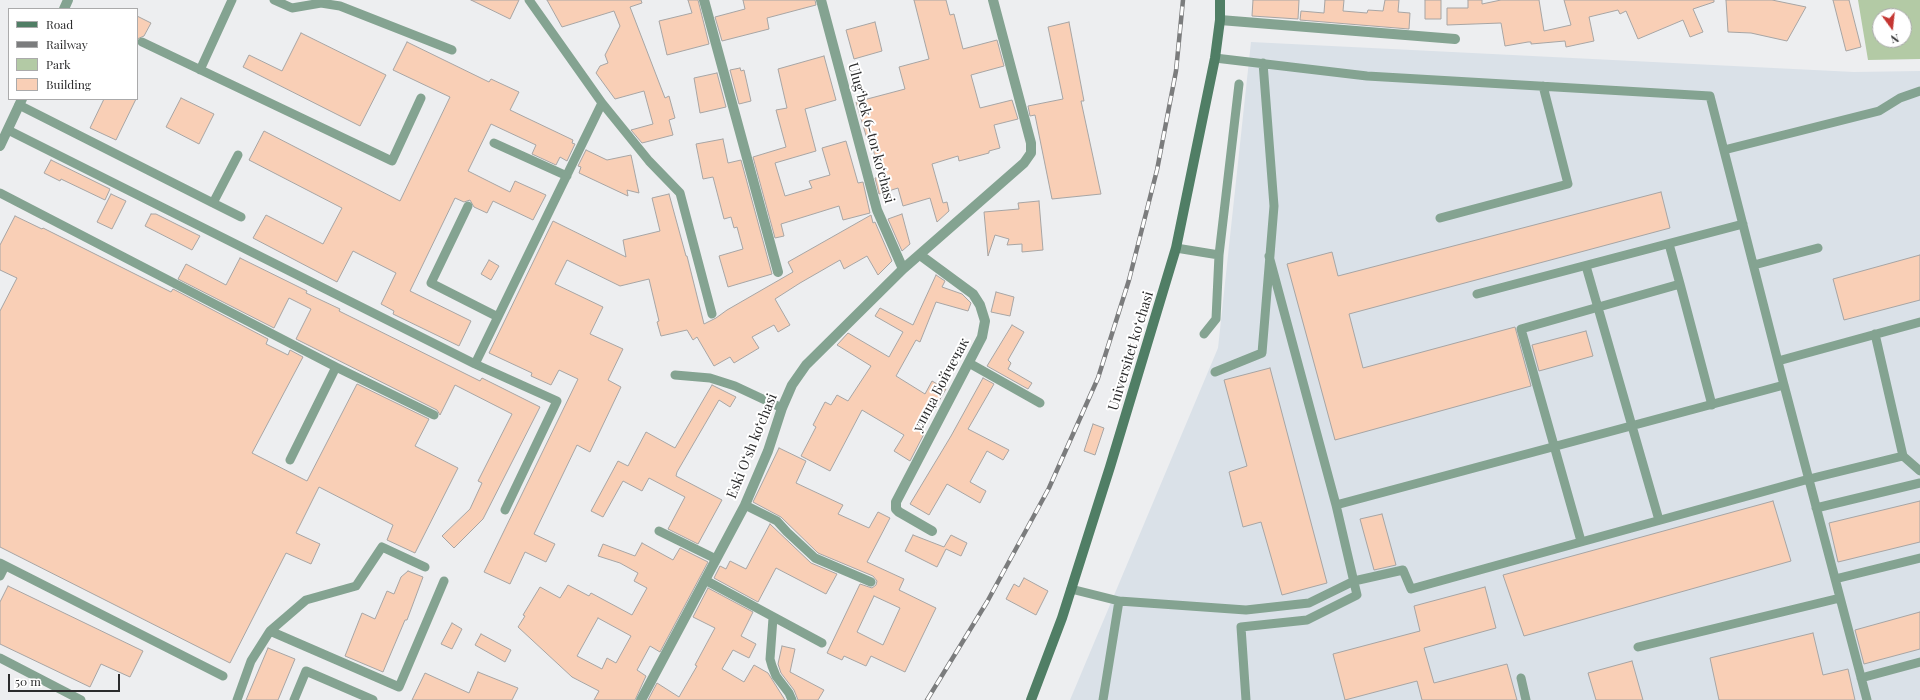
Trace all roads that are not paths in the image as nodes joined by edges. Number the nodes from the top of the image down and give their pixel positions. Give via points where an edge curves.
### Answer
1 (232, 0) edge
2 (274, 0) edge
3 (529, 0) edge
4 (704, 0) edge
5 (821, 0) edge
6 (993, 0) edge
7 (1220, 0) edge
8 (1220, 20) junction
9 (1455, 39) dead end
10 (142, 42) dead end
11 (452, 50) dead end
12 (1215, 58) junction
13 (1263, 63) junction
14 (200, 70) junction
15 (1239, 84) dead end
16 (1543, 86) junction
17 (1920, 91) edge
18 (421, 98) dead end
19 (21, 102) edge
20 (602, 103) junction
21 (8, 130) junction
22 (494, 143) dead end
23 (0, 146) edge
24 (1724, 150) junction
25 (238, 155) dead end
26 (566, 176) junction
27 (0, 194) edge
28 (213, 203) junction
29 (468, 206) dead end
30 (241, 217) dead end
31 (1440, 218) dead end
32 (1743, 224) junction
33 (1669, 244) junction
34 (1176, 248) junction
35 (1818, 248) dead end
36 (920, 254) junction
37 (1219, 255) junction
38 (1269, 256) junction
39 (1754, 265) junction
40 (1586, 266) junction
41 (903, 269) junction
42 (778, 272) dead end
43 (1680, 284) junction
44 (1477, 294) dead end
45 (1597, 308) junction
46 (712, 314) dead end
47 (498, 317) junction
48 (1920, 322) edge
49 (1204, 334) dead end
50 (1875, 334) junction
51 (1778, 361) junction
52 (969, 363) junction
53 (475, 364) junction
54 (336, 367) junction
55 (1215, 372) dead end
56 (675, 375) dead end
57 (1784, 385) junction
58 (1040, 403) dead end
59 (1712, 404) junction
60 (782, 408) junction
61 (434, 415) dead end
62 (1632, 426) junction
63 (1554, 447) junction
64 (1902, 456) junction
65 (290, 460) dead end
66 (1920, 471) edge
67 (1808, 479) junction
68 (1920, 484) edge
69 (745, 505) junction
70 (1336, 505) junction
71 (1816, 508) junction
72 (505, 510) dead end
73 (1659, 520) junction
74 (659, 531) dead end
75 (932, 531) dead end
76 (1581, 541) junction
77 (1920, 558) edge
78 (716, 559) junction
79 (3, 564) edge
80 (425, 566) dead end
81 (0, 576) edge
82 (1835, 579) junction
83 (705, 580) junction
84 (444, 581) dead end
85 (1354, 581) junction
86 (871, 582) dead end
87 (1071, 589) junction
88 (1840, 598) junction
89 (1118, 601) junction
90 (773, 618) junction
91 (270, 631) junction
92 (822, 643) dead end
93 (1638, 648) dead end
94 (0, 658) edge
95 (1920, 662) edge
96 (223, 676) dead end
97 (1520, 678) dead end
98 (1862, 678) junction
99 (81, 700) edge
100 (237, 700) edge
101 (294, 700) edge
102 (373, 700) edge
103 (641, 700) edge
104 (792, 700) edge
105 (1031, 700) edge
106 (1103, 700) edge
107 (1246, 700) edge
108 (1526, 700) edge
109 (1867, 700) edge

1 - 14 lane
2 - 11 lane via 292,8 321,3 340,6
3 - 20 lane
4 - 42 street
5 - 41 street, Ulug‘bek 6-tor koʻchasi via 876,210
6 - 36 street, Eski Oʻsh koʻchasi via 1031,144 1031,153 1024,163
7 - 8 main road, Universitet kо‘chasi
8 - 9 street
8 - 12 main road, Universitet kо‘chasi
10 - 14 lane
12 - 13 lane
12 - 34 main road, Universitet kо‘chasi
13 - 16 lane via 1367,76
13 - 38 lane via 1274,206
14 - 18 lane via 392,162
15 - 37 lane
16 - 24 lane via 1710,96
16 - 31 lane via 1568,184
17 - 24 lane via 1900,98 1879,111
19 - 21 street
19 - 28 lane
20 - 26 lane
20 - 46 lane via 649,161 680,193
21 - 23 street
21 - 53 lane
22 - 26 lane
24 - 32 lane
25 - 28 lane
26 - 47 lane
27 - 54 lane
28 - 30 lane
29 - 47 lane via 431,283
32 - 33 lane
32 - 39 lane
33 - 40 lane
33 - 43 lane
34 - 37 lane
34 - 87 main road, Universitet kо‘chasi
35 - 39 lane
36 - 41 street, Eski Oʻsh koʻchasi
36 - 52 street, улица Бойчечак via 973,294 980,305 985,321 984,329
37 - 49 lane via 1216,319
38 - 55 lane via 1262,353
38 - 70 lane
39 - 51 lane
40 - 44 lane
40 - 45 lane
41 - 60 street, Eski Oʻsh koʻchasi via 806,365 792,385
43 - 45 lane
43 - 59 lane
45 - 62 lane
45 - 63 lane via 1521,329
47 - 53 lane
48 - 50 lane
50 - 51 lane
50 - 64 lane
51 - 57 lane
52 - 58 lane
52 - 75 street, улица Бойчечак via 896,502 896,509 899,512
53 - 72 lane via 556,401
54 - 61 lane
54 - 65 lane
56 - 60 lane via 710,378 735,386
57 - 59 lane
57 - 67 lane
59 - 62 lane
60 - 69 street, Eski Oʻsh koʻchasi via 768,451
62 - 63 lane
62 - 73 lane
63 - 70 lane
63 - 76 lane
64 - 66 lane
64 - 67 lane
67 - 71 lane
67 - 73 lane
68 - 71 lane
69 - 78 street, Eski Oʻsh koʻchasi
69 - 86 lane via 778,522 815,558
70 - 85 lane
71 - 82 lane
73 - 76 lane
74 - 78 lane
76 - 85 lane via 1411,589 1403,570
77 - 82 lane
78 - 83 street, Eski Oʻsh koʻchasi
79 - 81 lane
79 - 96 lane
80 - 91 lane via 382,547 356,586 306,600
82 - 88 lane
83 - 90 lane
83 - 103 street, Eski Oʻsh koʻchasi
84 - 91 lane via 399,687
85 - 89 lane via 1309,603 1246,610
85 - 107 lane via 1357,596 1307,620 1241,627
87 - 89 lane
87 - 105 main road, Universitet kо‘chasi
88 - 93 lane
88 - 98 lane
89 - 106 lane
90 - 92 lane
90 - 104 lane via 770,659 776,676
91 - 100 lane via 251,661
94 - 99 lane
95 - 98 lane
97 - 108 lane
98 - 109 lane
101 - 102 lane via 306,671

